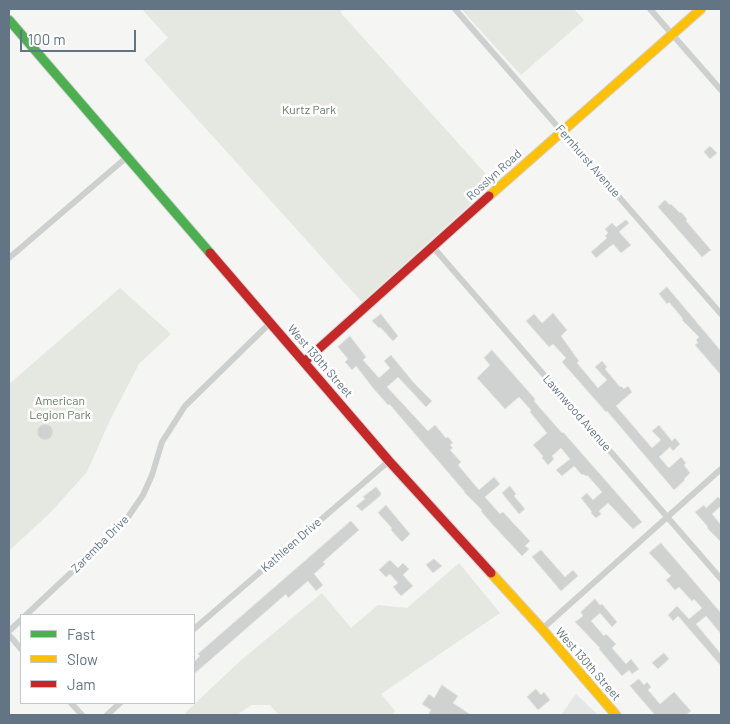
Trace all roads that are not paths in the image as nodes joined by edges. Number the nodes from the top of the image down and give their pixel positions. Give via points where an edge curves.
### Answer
1 (455, 9) edge
2 (650, 9) edge
3 (701, 9) edge
4 (9, 20) edge
5 (673, 35) junction
6 (721, 90) edge
7 (562, 131) junction
8 (127, 157) junction
9 (433, 247) junction
10 (9, 258) edge
11 (721, 314) edge
12 (270, 323) junction
13 (304, 362) junction
14 (389, 461) junction
15 (721, 469) edge
16 (666, 517) junction
17 (721, 580) edge
18 (27, 614) edge
19 (20, 621) edge
20 (195, 628) edge
21 (542, 629) junction
22 (9, 631) edge
23 (9, 635) edge
24 (20, 648) edge
25 (72, 704) edge
26 (119, 704) edge
27 (82, 715) edge
28 (107, 715) edge
29 (616, 715) edge

1 - 7 street, Fernhurst Avenue
2 - 5 street
3 - 5 main road, Rosslyn Road
4 - 8 main road, West 130th Street
5 - 6 street
5 - 7 main road, Rosslyn Road
7 - 9 main road, Rosslyn Road
7 - 11 street, Fernhurst Avenue
8 - 10 street
8 - 12 main road, West 130th Street
9 - 13 main road, Rosslyn Road
9 - 16 street, Lawnwood Avenue
12 - 13 main road, West 130th Street
12 - 18 street, Zaremba Drive via 185,406 162,442 143,495 124,523
13 - 14 main road, West 130th Street
14 - 20 street, Kathleen Drive
14 - 21 main road, West 130th Street
15 - 16 street
16 - 17 street, Lawnwood Avenue
16 - 21 street
19 - 22 street
21 - 29 main road, West 130th Street
23 - 24 street
25 - 27 street
26 - 28 street

